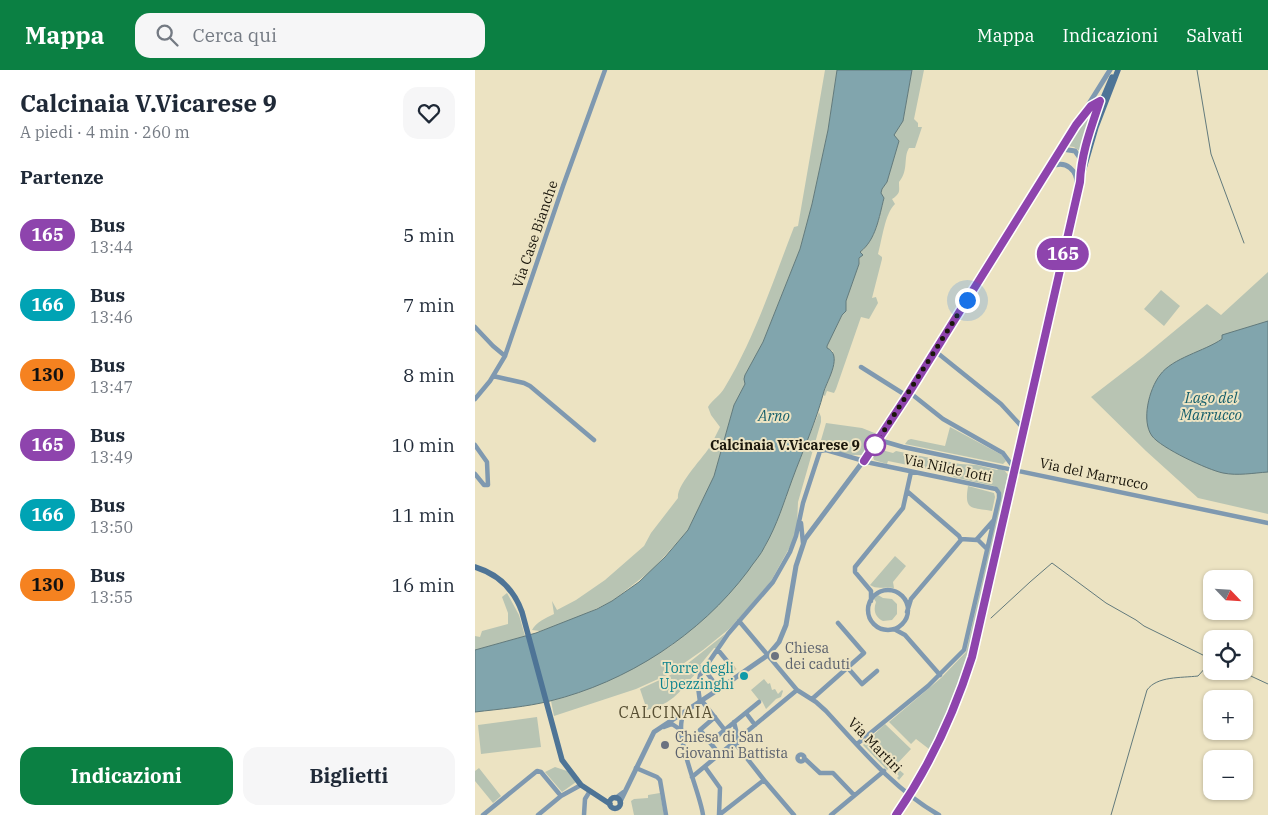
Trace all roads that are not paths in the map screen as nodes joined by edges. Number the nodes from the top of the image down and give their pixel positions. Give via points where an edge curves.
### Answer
1 (605, 70) edge
2 (1110, 70) edge
3 (1117, 70) edge
4 (1110, 89) junction
5 (1100, 101) junction
6 (1076, 125) junction
7 (1062, 149) junction
8 (1083, 159) junction
9 (1051, 167) junction
10 (1084, 170) junction
11 (1080, 182) junction
12 (1077, 194) junction
13 (475, 327) edge
14 (935, 351) junction
15 (505, 356) junction
16 (861, 367) dead end
17 (493, 376) junction
18 (908, 394) junction
19 (475, 399) edge
20 (1024, 429) junction
21 (594, 440) dead end
22 (879, 440) junction
23 (475, 445) edge
24 (864, 461) junction
25 (1015, 469) junction
26 (911, 472) junction
27 (475, 474) edge
28 (907, 492) junction
29 (800, 517) junction
30 (994, 520) junction
31 (1268, 523) edge
32 (961, 539) junction
33 (977, 540) junction
34 (803, 544) junction
35 (987, 549) junction
36 (475, 567) edge
37 (871, 601) junction
38 (907, 615) junction
39 (739, 621) junction
40 (837, 623) dead end
41 (892, 629) junction
42 (905, 634) junction
43 (718, 650) junction
44 (767, 655) junction
45 (732, 667) tunnel mouth
46 (847, 668) junction
47 (704, 669) junction
48 (877, 671) dead end
49 (940, 675) junction
50 (719, 689) junction
51 (797, 690) junction
52 (811, 699) junction
53 (701, 702) junction
54 (759, 702) dead end
55 (746, 713) junction
56 (683, 714) junction
57 (715, 718) junction
58 (734, 722) junction
59 (755, 725) junction
60 (659, 729) junction
61 (724, 730) junction
62 (682, 732) junction
63 (709, 742) junction
64 (735, 743) junction
65 (857, 744) junction
66 (720, 755) junction
67 (804, 758) dead end
68 (705, 767) junction
69 (636, 768) junction
70 (884, 771) junction
71 (692, 777) junction
72 (764, 780) junction
73 (581, 785) junction
74 (590, 791) junction
75 (910, 795) junction
76 (561, 796) junction
77 (854, 796) junction
78 (615, 803) junction
79 (483, 815) edge
80 (538, 815) edge
81 (584, 815) edge
82 (615, 815) edge
83 (666, 815) edge
84 (703, 815) edge
85 (719, 815) edge
86 (794, 815) edge
87 (831, 815) edge
88 (896, 815) edge
89 (939, 815) edge

1 - 15 street, Via Case Bianche
2 - 6 street
3 - 4 main road
3 - 5 main road
4 - 5 street
4 - 10 main road
5 - 6 street via 1091,106
5 - 8 main road
6 - 7 street
7 - 8 street via 1075,151
7 - 9 street
8 - 10 street
8 - 11 main road
9 - 12 street via 1061,164 1074,171
9 - 14 street
10 - 11 main road
11 - 12 main road
12 - 20 main road
13 - 15 street
14 - 18 street
14 - 20 street via 1001,404
15 - 17 street, Via Case Bianche
16 - 18 street
17 - 19 street, Via Case Bianche
17 - 21 street via 530,386
18 - 22 street
18 - 25 street via 943,419 1003,453
20 - 25 main road
22 - 24 street
22 - 25 street, Via del Marrucco
23 - 27 street via 487,462 488,485 484,485
24 - 26 street, Via Nilde Iotti
24 - 29 street, Via Nilde Iotti via 820,451
24 - 34 street
25 - 31 street, Via del Marrucco
25 - 75 main road via 965,680 939,742
26 - 28 street
26 - 30 street, Via Nilde Iotti via 997,489 1000,496
28 - 32 street
28 - 37 street via 903,508 855,567 855,572 871,590
29 - 34 street
29 - 39 street via 794,542 779,573
30 - 33 street, Via Nilde Iotti
30 - 35 street, Via Nilde Iotti
32 - 33 street
32 - 38 street via 911,598
33 - 35 street
34 - 44 street via 784,631 778,644
35 - 49 street, Via Nilde Iotti via 964,650
36 - 73 main road via 498,578 511,591 519,606 562,760
37 - 38 street via 880,592 894,591 905,600
37 - 41 street via 869,610 873,622 881,628
38 - 41 street via 900,625
38 - 42 street via 903,628
39 - 43 street
39 - 44 street, Via Martiri
40 - 46 street via 864,653
41 - 42 street
42 - 49 street
43 - 45 street
43 - 47 street
44 - 50 street
44 - 51 street, Via Martiri
46 - 48 street via 862,684
46 - 52 street
47 - 50 street
47 - 53 street via 698,680
49 - 65 street, Via Nilde Iotti
50 - 53 street
51 - 52 street, Via Martiri
51 - 59 street
52 - 65 street, Via Martiri
53 - 56 street
53 - 57 street
54 - 55 street
55 - 58 street
55 - 59 street
56 - 60 street
56 - 62 street via 680,721
57 - 61 street
57 - 63 street via 700,730
58 - 61 street
58 - 64 street
59 - 64 street
60 - 62 street via 673,724
60 - 69 street via 653,733
61 - 63 street
61 - 64 street
62 - 71 street
63 - 66 street
64 - 66 street
64 - 72 street
65 - 70 street, Via Martiri
66 - 68 street
67 - 77 street via 819,773 833,773
68 - 71 street
68 - 85 street via 720,788
69 - 78 street via 628,788
69 - 83 street via 660,780
70 - 75 street, Via Martiri
70 - 77 street
71 - 84 street
72 - 85 street
72 - 86 street
73 - 74 main road
73 - 76 street
74 - 78 main road
74 - 81 street via 585,799
75 - 88 main road
75 - 89 street, Via Martiri
76 - 79 street via 537,771
76 - 80 street
77 - 87 street
78 - 82 main road

